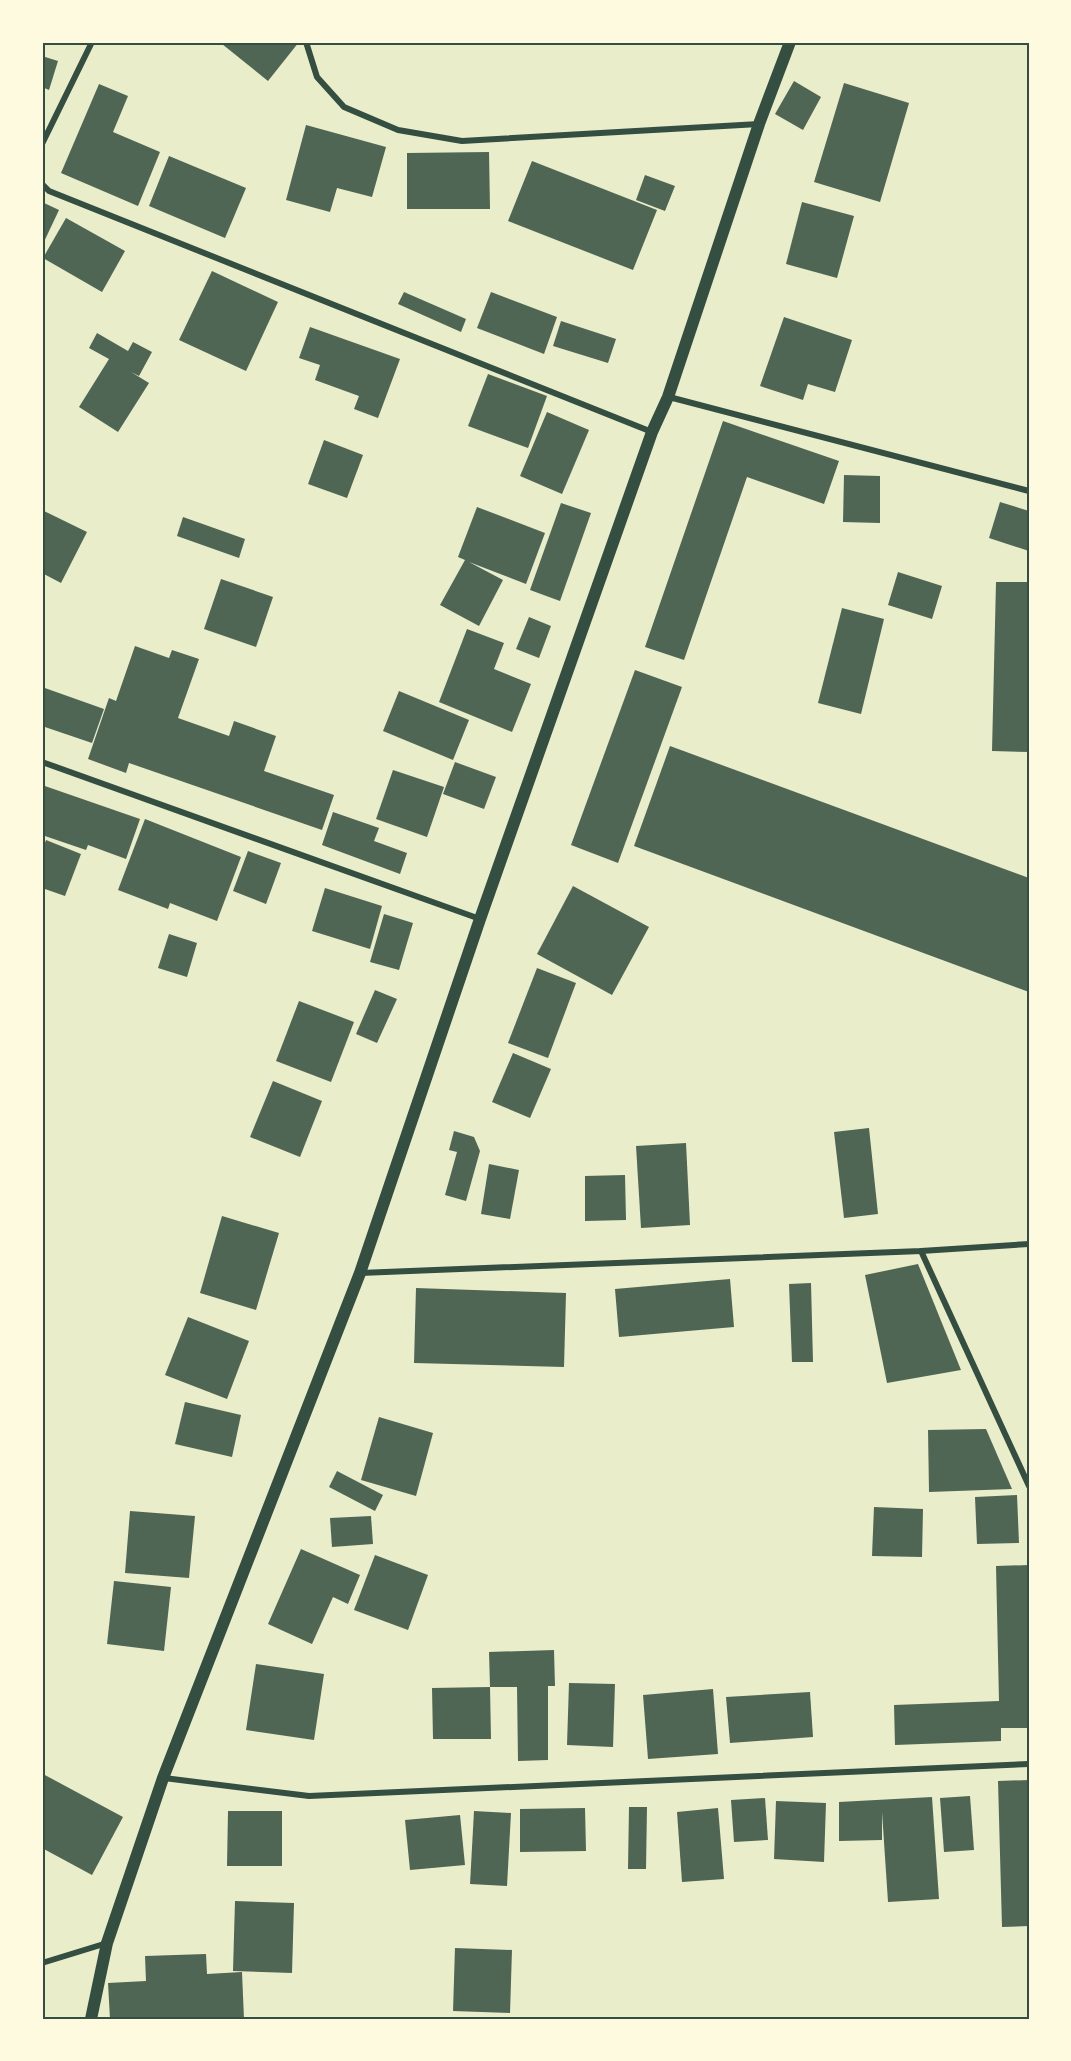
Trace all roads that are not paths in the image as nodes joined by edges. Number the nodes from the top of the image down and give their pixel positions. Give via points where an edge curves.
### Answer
1 (92, 42) edge
2 (306, 42) edge
3 (790, 42) edge
4 (759, 124) junction
5 (42, 144) edge
6 (42, 184) edge
7 (668, 397) junction
8 (652, 432) junction
9 (1029, 491) edge
10 (42, 762) edge
11 (480, 919) junction
12 (1029, 1244) edge
13 (921, 1251) junction
14 (360, 1274) junction
15 (1029, 1486) edge
16 (1029, 1764) edge
17 (163, 1778) junction
18 (107, 1943) junction
19 (42, 1962) edge
20 (91, 2019) edge

1 - 5 street
2 - 4 street via 317,77 344,107 398,129 462,141
3 - 4 main road
4 - 7 main road
6 - 8 street via 60,196
7 - 8 main road
7 - 9 street
8 - 11 main road
10 - 11 street
11 - 14 main road
12 - 13 street
13 - 14 street
13 - 15 street
14 - 17 main road
16 - 17 street via 309,1796
17 - 18 main road
18 - 19 street
18 - 20 main road

